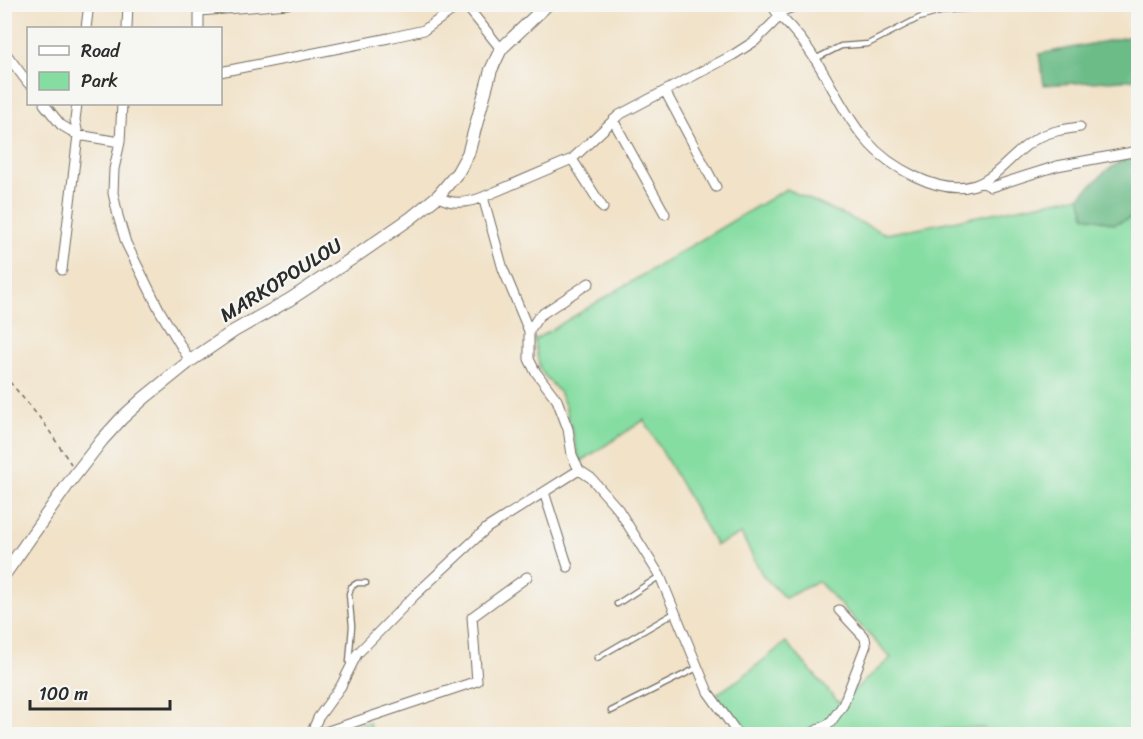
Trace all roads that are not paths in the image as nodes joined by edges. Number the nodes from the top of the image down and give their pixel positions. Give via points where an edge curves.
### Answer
1 (90, 4) edge
2 (128, 4) edge
3 (288, 4) edge
4 (463, 4) edge
5 (548, 4) edge
6 (771, 4) edge
7 (801, 4) edge
8 (199, 8) edge
9 (978, 8) dead end
10 (779, 15) junction
11 (86, 27) edge
12 (127, 27) edge
13 (199, 27) edge
14 (501, 50) junction
15 (6, 57) edge
16 (815, 59) junction
17 (222, 72) edge
18 (27, 82) edge
19 (665, 91) junction
20 (45, 105) edge
21 (77, 105) edge
22 (122, 105) edge
23 (613, 120) junction
24 (1080, 127) dead end
25 (78, 135) junction
26 (120, 142) junction
27 (1138, 152) edge
28 (572, 159) junction
29 (982, 182) junction
30 (716, 187) dead end
31 (438, 196) junction
32 (483, 197) junction
33 (603, 208) dead end
34 (665, 214) dead end
35 (62, 270) dead end
36 (589, 283) dead end
37 (529, 332) junction
38 (190, 361) junction
39 (579, 471) junction
40 (544, 492) junction
41 (567, 567) dead end
42 (4, 575) edge
43 (660, 576) junction
44 (527, 577) dead end
45 (366, 583) dead end
46 (617, 604) dead end
47 (839, 610) dead end
48 (676, 612) junction
49 (597, 658) dead end
50 (697, 668) junction
51 (347, 670) junction
52 (611, 711) dead end
53 (311, 734) edge
54 (738, 735) edge
55 (810, 735) edge

1 - 11 street
2 - 12 street
3 - 8 street
4 - 14 street
4 - 17 street via 424,30
5 - 14 street, MARKOPOULOU
6 - 10 street
7 - 10 street
8 - 13 street
9 - 16 lane via 947,10 919,18 868,44 841,45
10 - 16 street
10 - 19 street via 755,41
14 - 31 street, MARKOPOULOU via 491,70 468,154
15 - 18 street
16 - 29 street via 865,140 880,154 928,182 949,187
19 - 23 street
19 - 30 street
20 - 25 street via 61,125
21 - 25 street
22 - 26 street
23 - 28 street
23 - 34 street
24 - 29 street via 1035,139
25 - 26 street
25 - 35 street
26 - 38 street via 113,193 126,243
27 - 29 street via 1057,166 991,187
28 - 32 street
28 - 33 street
31 - 32 street via 456,203
31 - 38 street, MARKOPOULOU via 356,256
32 - 37 street via 503,269
36 - 37 street via 539,316
37 - 39 street via 529,359 557,400
38 - 42 street, MARKOPOULOU via 122,418 77,472
39 - 40 street
39 - 43 street via 591,478 618,509
40 - 41 street
40 - 51 street via 487,528 414,596 357,654
43 - 46 lane
43 - 48 street
44 - 53 street via 472,617 477,681
45 - 51 lane via 357,583 349,594 352,634
47 - 55 street via 865,638 866,645 843,705 830,723
48 - 49 lane
48 - 50 street
50 - 52 lane
50 - 54 street via 708,692
51 - 53 street

